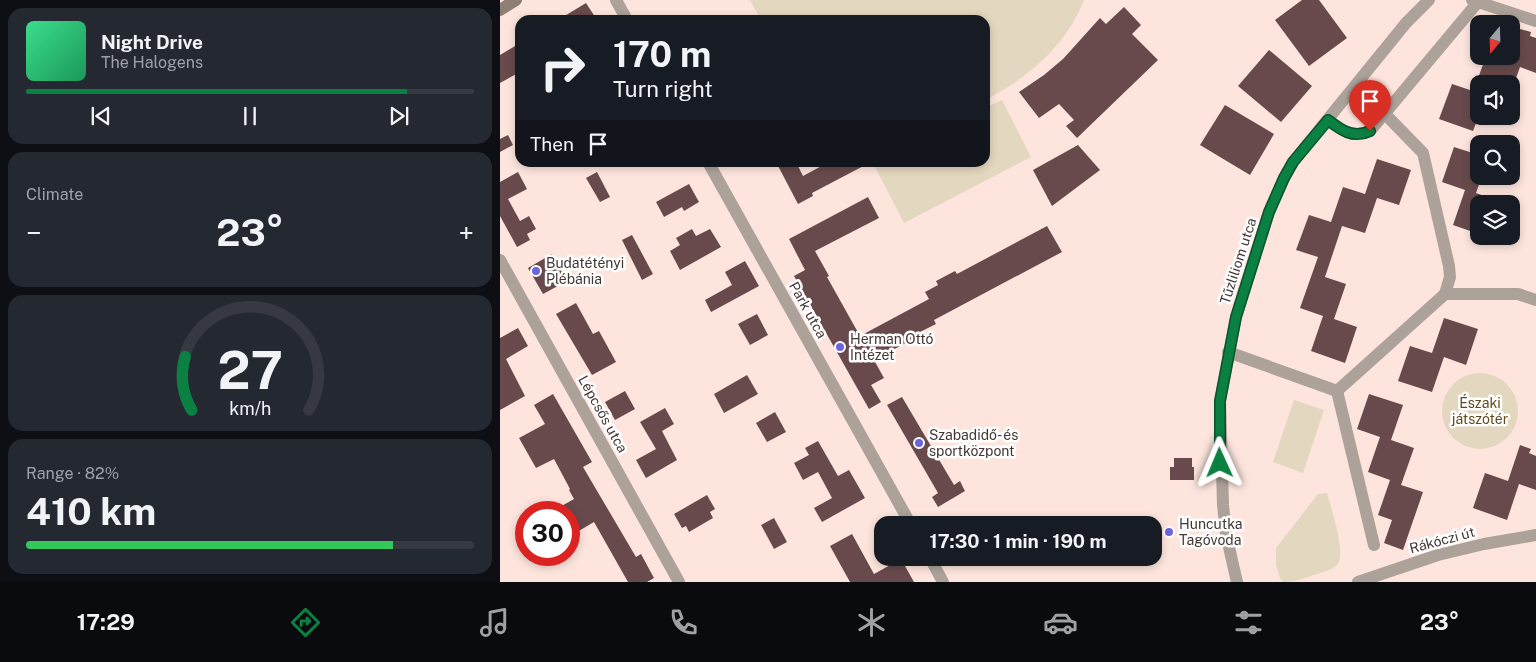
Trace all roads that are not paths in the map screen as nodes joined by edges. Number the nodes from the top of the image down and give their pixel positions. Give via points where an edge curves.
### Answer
1 (516, 0) edge
2 (616, 0) edge
3 (1429, 0) edge
4 (1475, 1) edge
5 (500, 10) edge
6 (624, 15) edge
7 (1536, 21) edge
8 (1385, 114) junction
9 (1328, 120) junction
10 (711, 167) edge
11 (500, 260) edge
12 (1445, 294) junction
13 (1536, 300) edge
14 (1228, 352) junction
15 (1337, 391) junction
16 (906, 516) edge
17 (1536, 535) edge
18 (1374, 545) dead end
19 (935, 566) edge
20 (679, 582) edge
21 (944, 582) edge
22 (1237, 582) edge
23 (1358, 582) edge

1 - 5 main road
2 - 6 street
3 - 9 street, Tűzliliom utca via 1406,23
4 - 7 street
4 - 8 street
8 - 9 street via 1370,131 1361,135 1340,130
8 - 12 street via 1423,153 1449,266 1450,277
9 - 14 street, Tűzliliom utca via 1293,162 1276,194 1236,317
10 - 16 street, Park utca
11 - 20 street, Lépcsős utca
12 - 13 street via 1518,294
12 - 15 street
14 - 15 street
14 - 22 street, Tűzliliom utca via 1220,401 1221,479 1226,534
15 - 18 street
17 - 23 street, Rákóczi út via 1438,555
19 - 21 street

